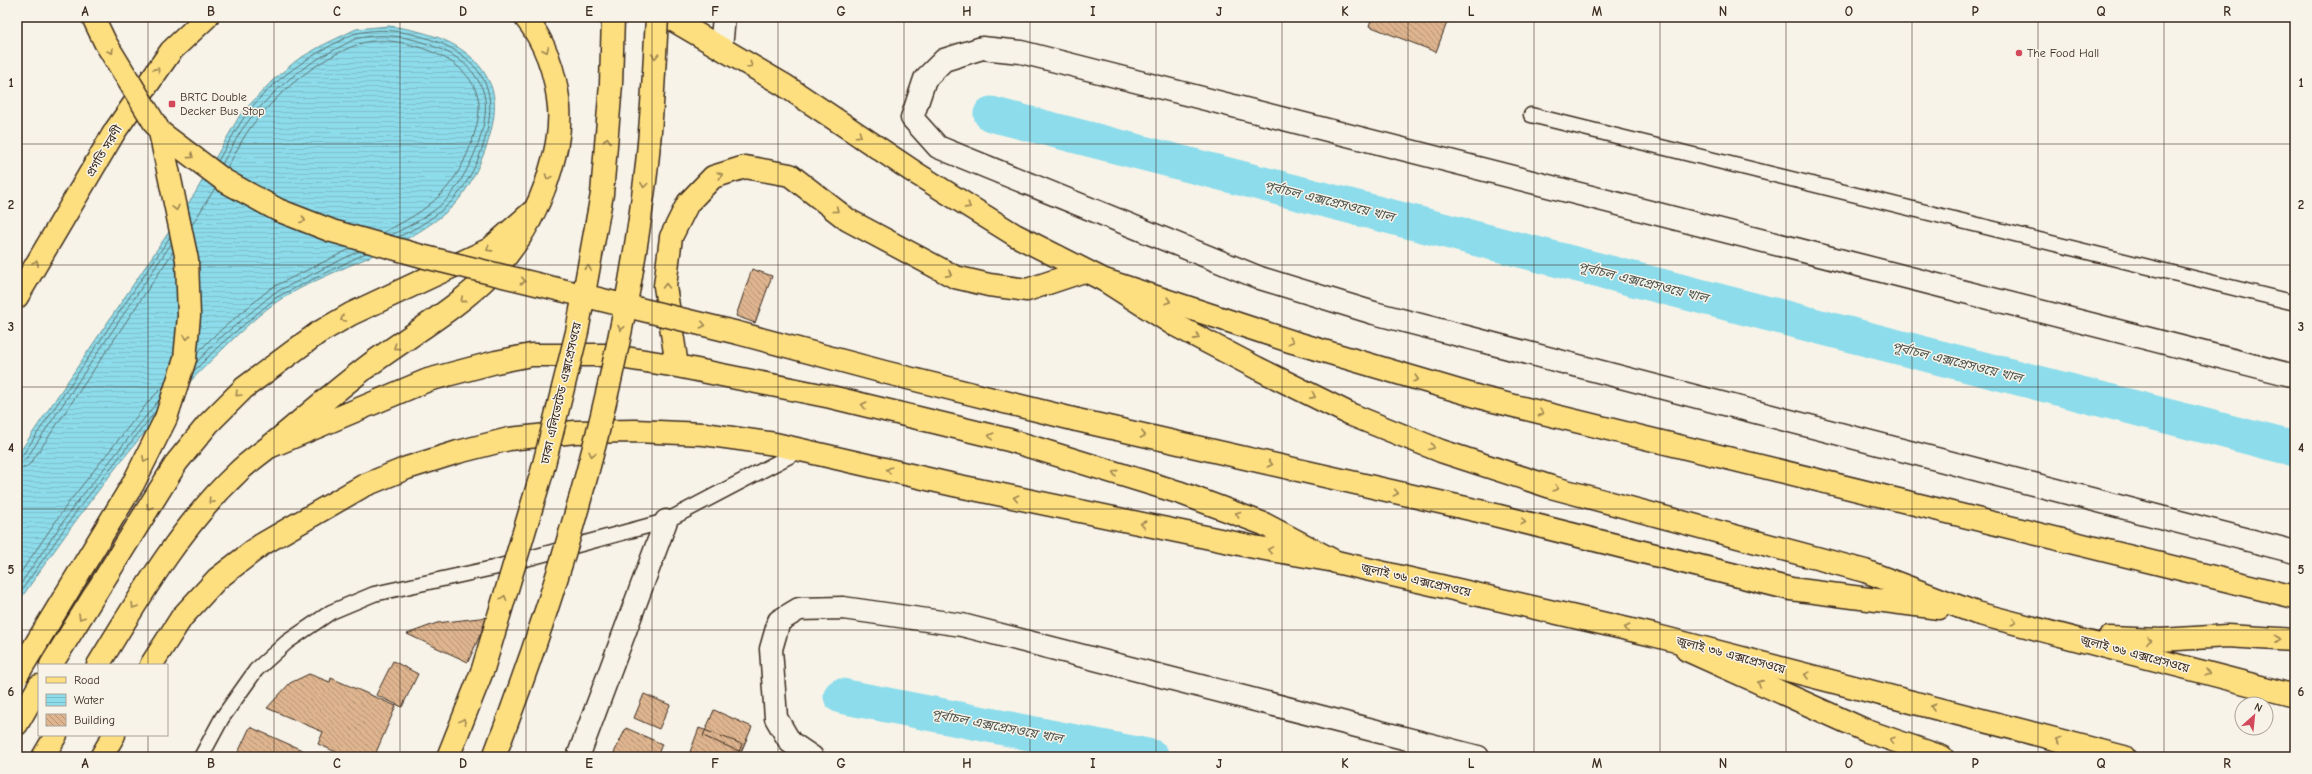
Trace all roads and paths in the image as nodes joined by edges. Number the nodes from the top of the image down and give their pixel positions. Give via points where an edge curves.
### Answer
1 (93, 17) edge
2 (207, 17) edge
3 (525, 17) edge
4 (613, 17) edge
5 (656, 17) edge
6 (668, 17) edge
7 (724, 17) edge
8 (721, 48) junction
9 (1531, 115) dead end
10 (160, 132) junction
11 (539, 204) junction
12 (1084, 270) junction
13 (1104, 280) junction
14 (17, 297) edge
15 (2295, 302) edge
16 (677, 366) junction
17 (2295, 376) edge
18 (269, 447) junction
19 (801, 450) junction
20 (666, 521) junction
21 (2295, 552) edge
22 (1336, 562) junction
23 (2295, 597) edge
24 (1976, 612) junction
25 (1653, 634) junction
26 (2068, 636) junction
27 (2295, 640) edge
28 (52, 664) edge
29 (99, 664) edge
30 (152, 664) edge
31 (17, 675) edge
32 (38, 688) edge
33 (2295, 696) edge
34 (17, 724) edge
35 (55, 736) edge
36 (113, 736) edge
37 (43, 757) edge
38 (101, 757) edge
39 (201, 757) edge
40 (448, 757) edge
41 (494, 757) edge
42 (578, 757) edge
43 (812, 757) edge
44 (1478, 757) edge
45 (1942, 757) edge
46 (2124, 757) edge

1 -> 10 main road, bridge via 105,42
14 -> 2 main road, প্রগতি সরণী via 115,131 171,51
3 -> 11 main road via 548,53 558,92 560,125 555,157
40 -> 4 main road, ঢাকা এলিভেটেড এক্সপ্রেসওয়ে, bridge via 483,669 538,488 577,332 602,194 611,84
5 -> 41 main road, bridge via 645,180 611,378 582,494 521,688
6 - 8 main road
7 - 8 street
8 -> 12 main road via 784,85 914,172 1015,235
9 - 15 lane
10 -> 24 main road, bridge via 225,181 278,210 332,231 425,257 738,333 1077,420 1479,512 1791,589
10 -> 31 main road, bridge via 187,260 189,316 185,359 166,418 133,484
11 -> 18 main road via 512,251 474,290 429,326 344,384
11 -> 28 main road via 490,249 351,314 318,333 244,388 208,424 177,462
12 - 13 main road
16 -> 12 main road via 665,286 670,237 688,203 713,177 745,167 790,175 848,220 955,277 1027,290
13 -> 23 main road via 1293,342 1486,400
13 -> 24 main road via 1173,324 1257,368 1352,415 1441,451 1551,487 1865,571
16 - 18 main road via 608,356 531,355 428,380
22 -> 16 main road via 1264,524 1181,493 1009,440 831,397
17 - 21 street via 1021,52 982,48 944,60 925,79 912,118 938,147 1260,278 1374,313
18 -> 29 main road via 238,472 199,515 136,602
19 - 20 lane
22 -> 19 main road via 954,485
19 - 30 main road via 704,434 575,432 509,439 407,468 363,486 316,512 261,545 223,574 182,617
20 - 39 lane via 500,566 374,594 331,612 287,642 256,670 222,718
20 - 42 street
25 -> 22 main road, জুলাই ৩৬ এক্সপ্রেসওয়ে
24 -> 26 main road, জুলাই ৩৬ এক্সপ্রেসওয়ে
45 -> 25 main road via 1866,731
46 -> 25 main road, জুলাই ৩৬ এক্সপ্রেসওয়ে
26 -> 27 main road via 2161,640 2226,636
26 -> 33 main road, জুলাই ৩৬ এক্সপ্রেসওয়ে
32 - 34 main road
35 - 37 main road
36 - 38 main road
43 - 44 street via 790,742 776,718 771,650 779,621 799,609 843,608 962,625

